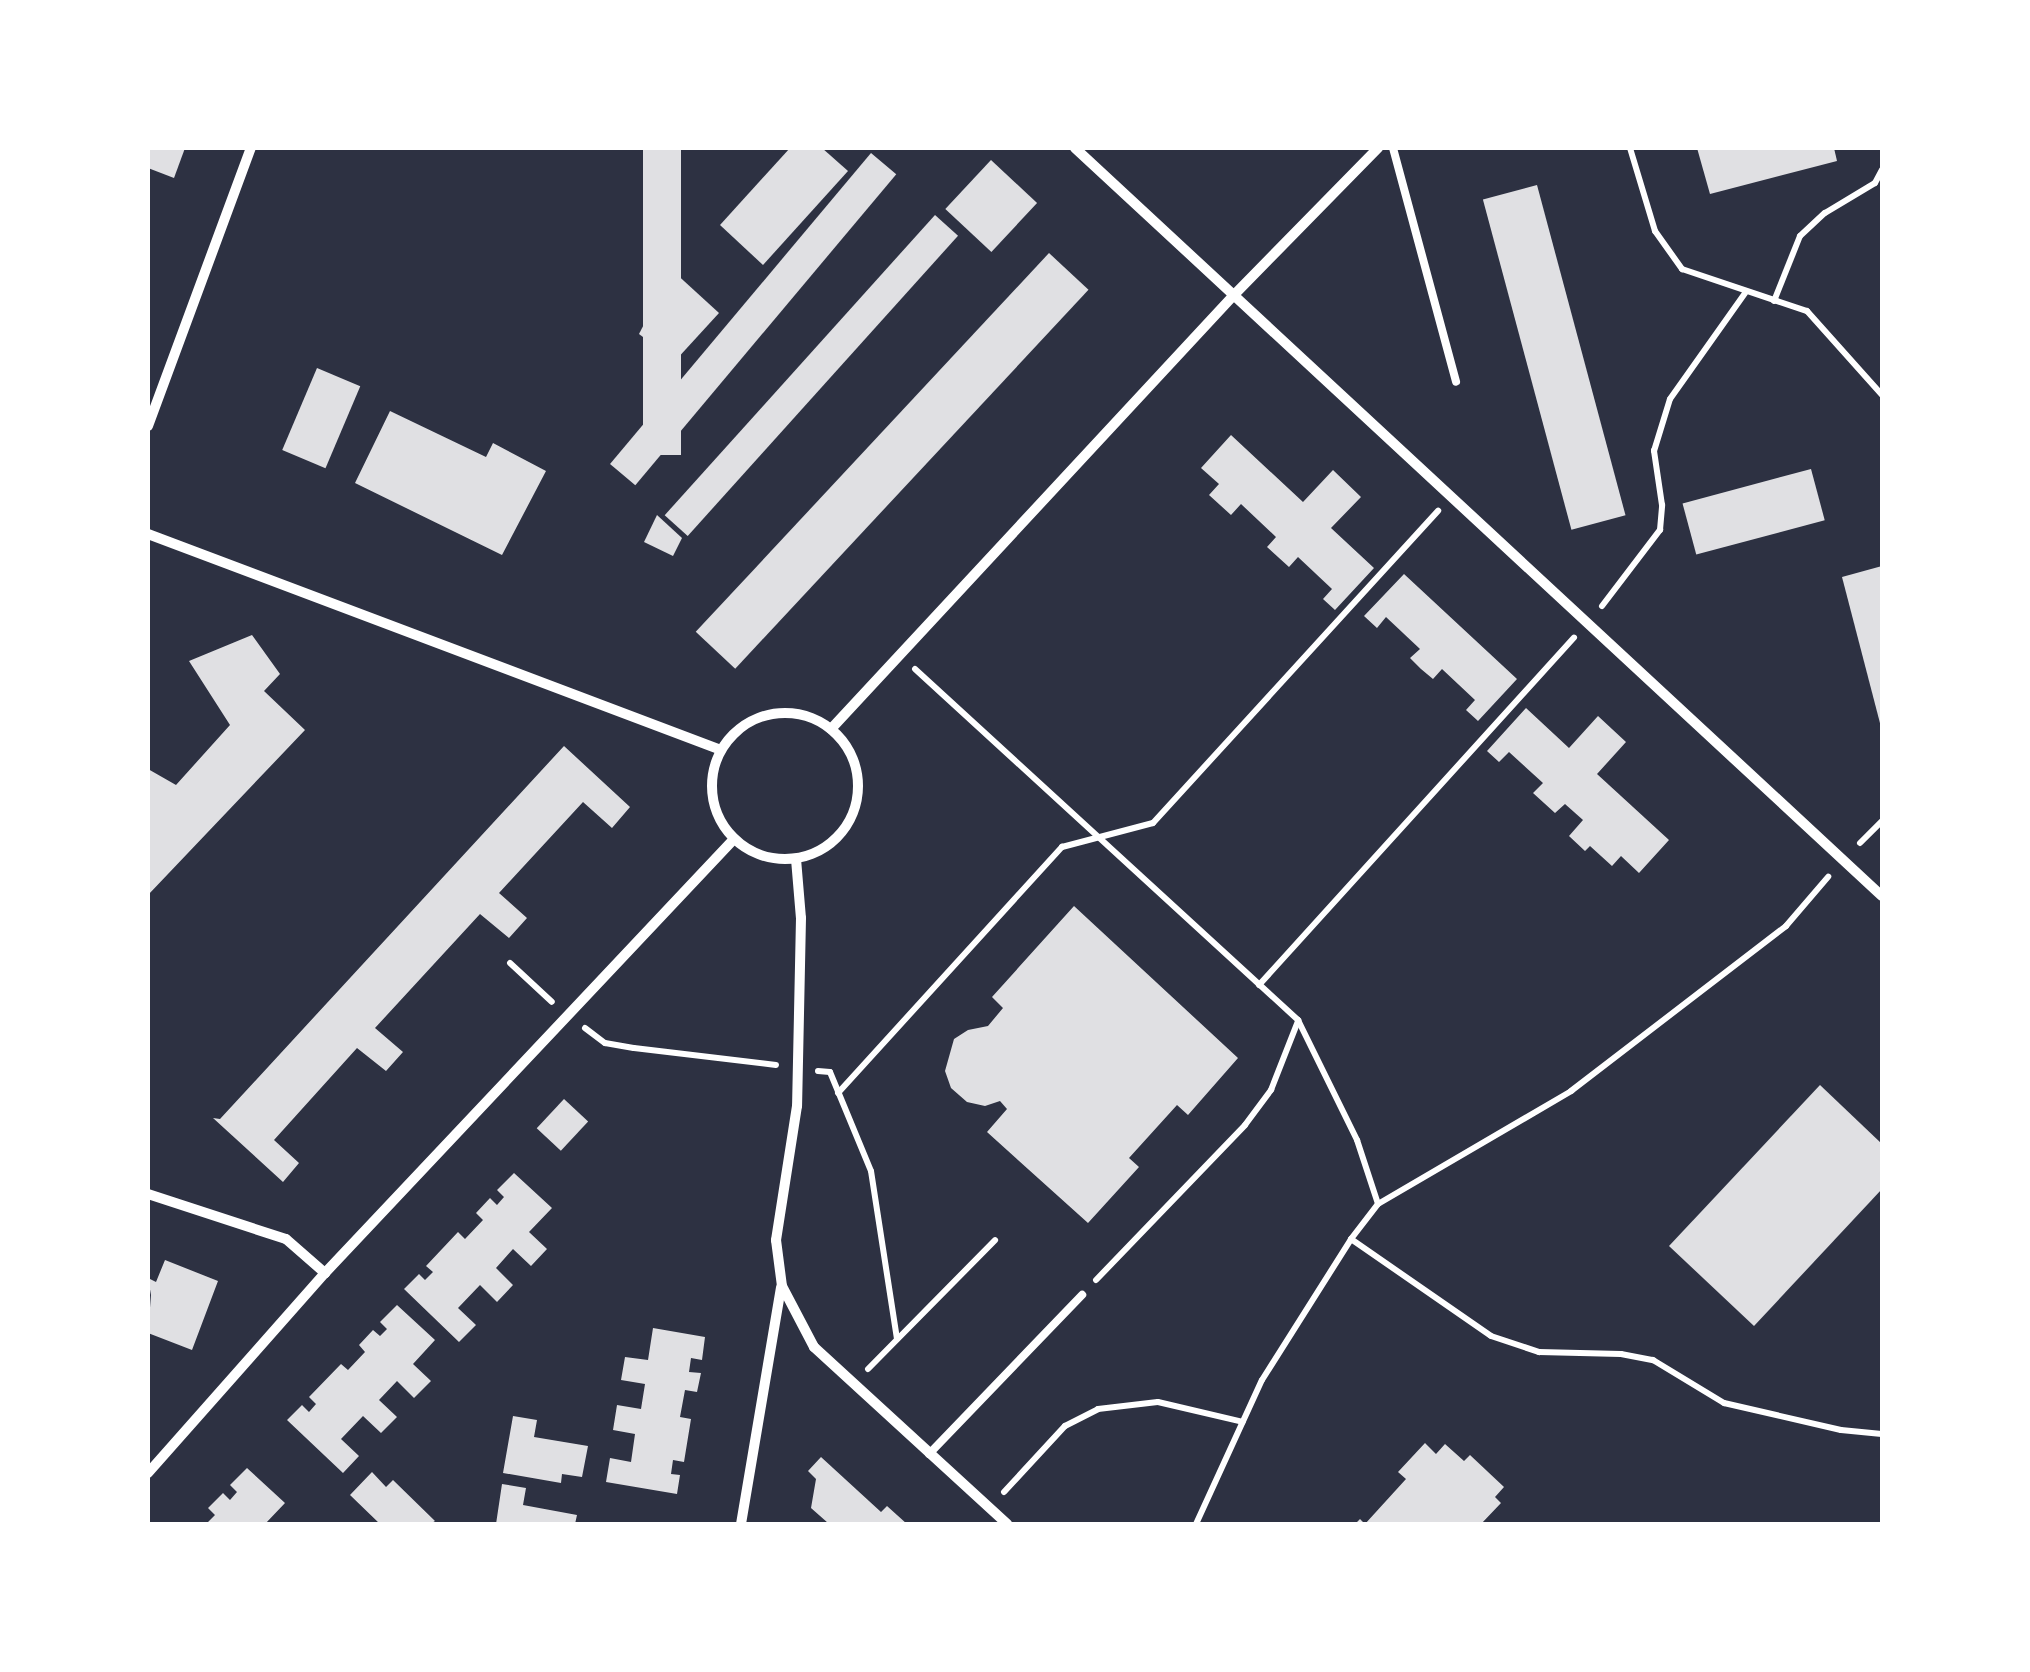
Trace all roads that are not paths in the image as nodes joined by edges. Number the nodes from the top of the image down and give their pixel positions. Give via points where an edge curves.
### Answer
1 (252, 148) edge
2 (1075, 148) edge
3 (1378, 148) edge
4 (1393, 148) edge
5 (1232, 297) junction
6 (1456, 382) dead end
7 (148, 426) edge
8 (148, 534) edge
9 (831, 729) junction
10 (720, 750) junction
11 (733, 840) junction
12 (796, 859) junction
13 (1882, 896) edge
14 (148, 1194) edge
15 (325, 1274) junction
16 (782, 1286) junction
17 (1082, 1295) road end
18 (930, 1454) junction
19 (148, 1473) edge
20 (741, 1524) edge
21 (1007, 1524) edge

1 - 7 street
2 - 5 street
3 - 5 street
4 - 6 lane
5 - 9 street
5 - 13 street
8 - 10 street
9 - 10 street via 800,714 763,716 739,728
9 - 12 street via 852,754 858,797 850,821 828,846
10 - 11 street via 712,804
11 - 12 street via 762,857
11 - 15 street
12 - 16 street via 796,1106 776,1240
14 - 15 street via 286,1240
15 - 19 street
16 - 18 street via 814,1347
16 - 20 street
17 - 18 lane
18 - 21 street

